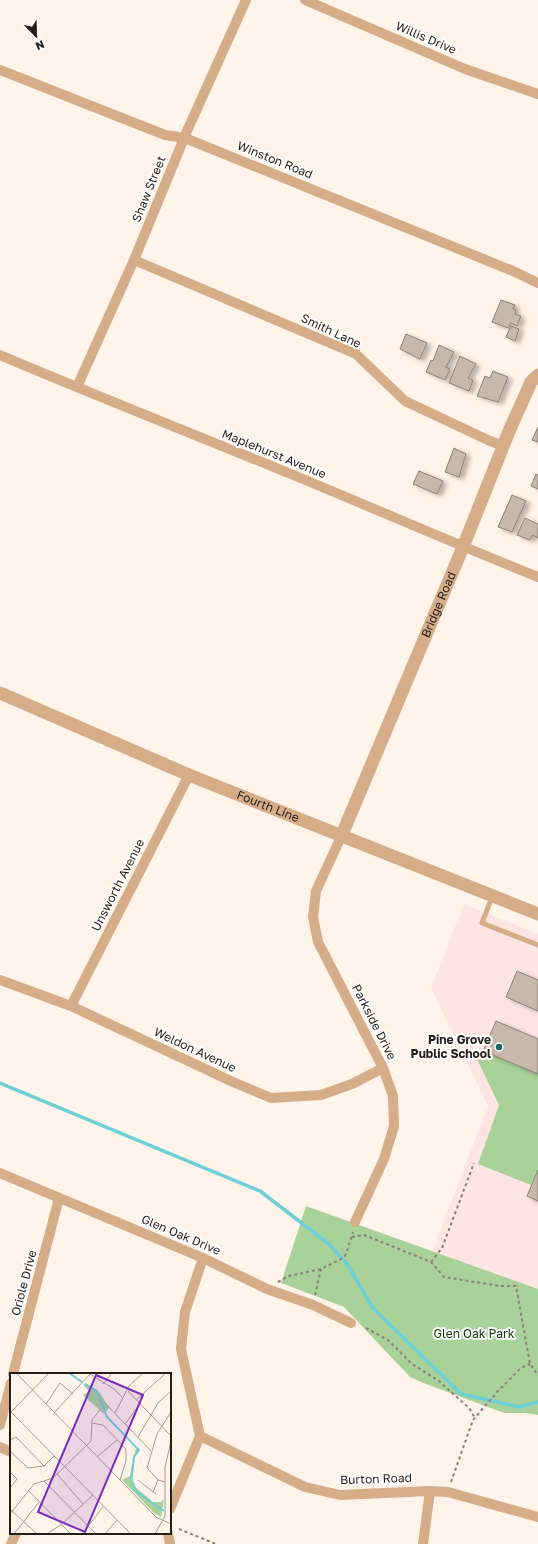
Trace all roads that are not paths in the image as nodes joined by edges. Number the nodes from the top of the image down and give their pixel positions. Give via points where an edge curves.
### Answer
1 (246, 0) edge
2 (305, 0) edge
3 (0, 71) edge
4 (538, 94) edge
5 (185, 138) junction
6 (134, 260) junction
7 (538, 283) edge
8 (0, 355) edge
9 (538, 375) edge
10 (77, 387) junction
11 (504, 446) junction
12 (463, 547) junction
13 (538, 577) edge
14 (0, 693) edge
15 (189, 775) junction
16 (341, 837) junction
17 (493, 896) junction
18 (538, 914) edge
19 (538, 945) edge
20 (0, 980) edge
21 (71, 1006) junction
22 (383, 1068) junction
23 (0, 1173) edge
24 (59, 1198) junction
25 (355, 1222) road end
26 (203, 1258) junction
27 (351, 1323) dead end
28 (13, 1373) edge
29 (10, 1387) edge
30 (0, 1425) edge
31 (200, 1436) junction
32 (0, 1447) edge
33 (10, 1452) edge
34 (430, 1491) junction
35 (171, 1507) edge
36 (538, 1517) edge
37 (16, 1534) edge
38 (168, 1534) edge
39 (11, 1544) edge
40 (170, 1544) edge
41 (423, 1544) edge

1 - 5 street, Shaw Street
2 - 4 street, Willis Drive via 465,69
3 - 5 street, Winston Road via 165,135
5 - 6 street, Shaw Street
5 - 7 street, Winston Road
6 - 10 street, Shaw Street
6 - 11 street, Smith Lane via 356,354 405,401
8 - 10 street, Maplehurst Avenue
9 - 11 street, Bridge Road via 531,382
10 - 12 street, Maplehurst Avenue
11 - 12 street, Bridge Road
12 - 13 street, Maplehurst Avenue
12 - 16 street, Bridge Road
14 - 15 street, Fourth Line
15 - 16 street, Fourth Line
15 - 21 street, Unsworth Avenue
16 - 17 street, Fourth Line
16 - 22 street, Parkside Drive via 316,891 313,917 318,942
17 - 18 street, Fourth Line
17 - 19 lane via 482,923
20 - 21 street, Weldon Avenue
21 - 22 street, Weldon Avenue via 270,1098 320,1095 352,1084
22 - 25 street, Parkside Drive via 393,1096 394,1126 384,1159
23 - 24 street, Glen Oak Drive
24 - 26 street, Glen Oak Drive
24 - 28 street, Oriole Drive
26 - 27 street, Glen Oak Drive
26 - 31 street via 185,1312 181,1349
29 - 30 street
31 - 34 street, Burton Road via 305,1487 340,1495
31 - 35 street
32 - 33 street
34 - 36 street, Burton Road via 448,1492
34 - 41 street
37 - 39 street
38 - 40 street

